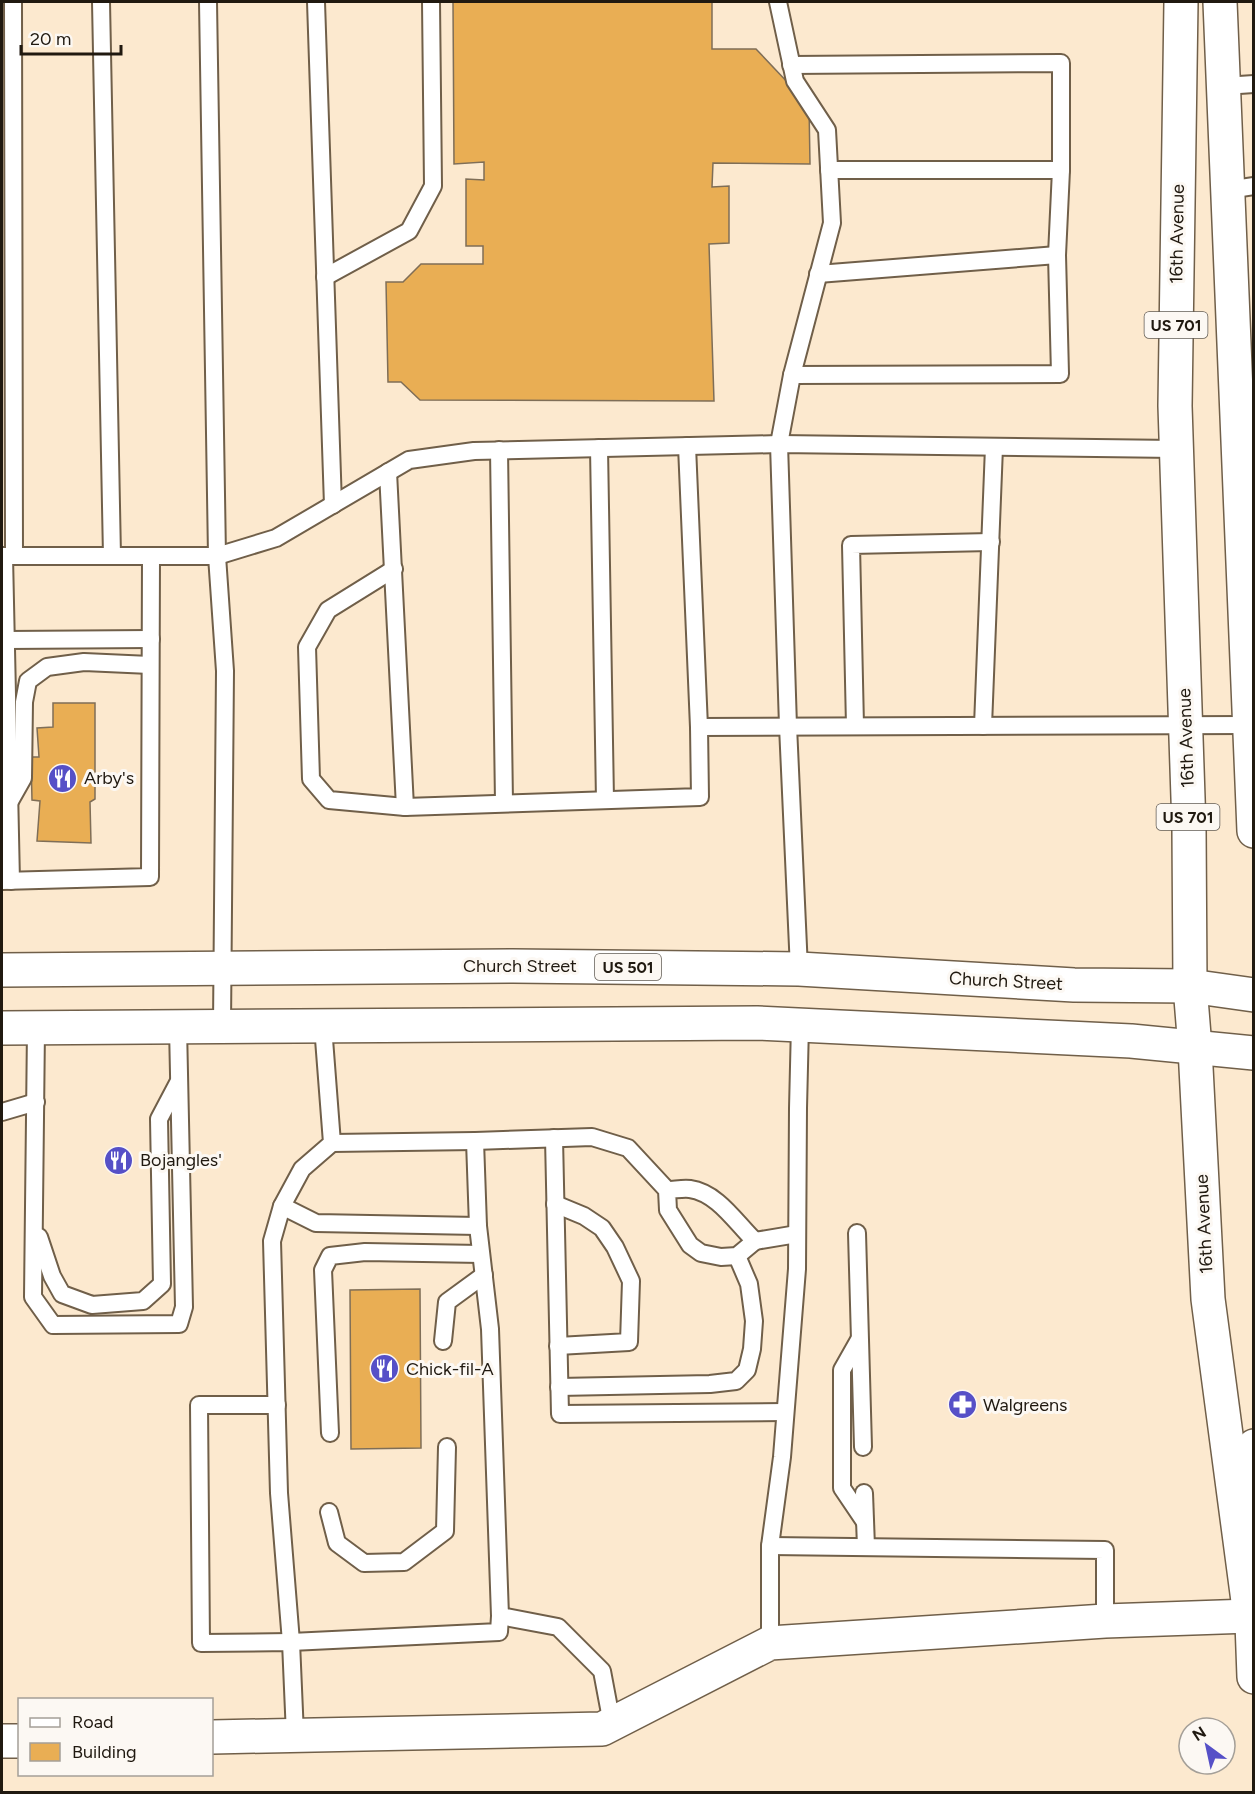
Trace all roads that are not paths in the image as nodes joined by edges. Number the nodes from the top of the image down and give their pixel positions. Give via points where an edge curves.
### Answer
1 (13, 2) edge
2 (101, 2) edge
3 (208, 2) edge
4 (316, 2) edge
5 (431, 2) edge
6 (778, 2) edge
7 (1181, 2) edge
8 (1220, 2) edge
9 (791, 65) junction
10 (1239, 85) edge
11 (829, 170) junction
12 (1061, 170) junction
13 (1241, 188) edge
14 (1057, 255) junction
15 (818, 274) junction
16 (325, 277) junction
17 (792, 375) junction
18 (779, 444) junction
19 (687, 446) junction
20 (994, 447) junction
21 (599, 448) junction
22 (1176, 449) junction
23 (499, 450) junction
24 (1246, 454) edge
25 (388, 472) junction
26 (333, 505) junction
27 (991, 542) junction
28 (7, 556) edge
29 (112, 556) junction
30 (151, 556) junction
31 (217, 556) junction
32 (394, 569) junction
33 (151, 639) junction
34 (6, 640) junction
35 (150, 664) junction
36 (1251, 690) edge
37 (1249, 725) junction
38 (788, 726) junction
39 (855, 726) junction
40 (983, 726) junction
41 (1185, 726) junction
42 (699, 727) junction
43 (1252, 775) edge
44 (605, 800) junction
45 (504, 803) junction
46 (9, 804) junction
47 (405, 807) junction
48 (1254, 831) edge
49 (6, 881) edge
50 (222, 968) junction
51 (799, 969) junction
52 (2, 970) edge
53 (1190, 986) junction
54 (1254, 995) edge
55 (800, 1025) junction
56 (222, 1026) junction
57 (323, 1026) junction
58 (178, 1027) junction
59 (2, 1028) edge
60 (36, 1028) junction
61 (1195, 1048) junction
62 (1254, 1053) edge
63 (179, 1080) junction
64 (36, 1102) junction
65 (2, 1112) edge
66 (554, 1138) junction
67 (475, 1141) junction
68 (332, 1143) junction
69 (667, 1190) junction
70 (555, 1204) junction
71 (282, 1206) junction
72 (34, 1222) junction
73 (478, 1226) junction
74 (857, 1233) dead end
75 (797, 1234) junction
76 (755, 1241) junction
77 (481, 1254) junction
78 (737, 1256) junction
79 (484, 1275) junction
80 (860, 1339) junction
81 (443, 1341) dead end
82 (558, 1346) junction
83 (559, 1387) junction
84 (277, 1405) junction
85 (785, 1412) junction
86 (330, 1433) dead end
87 (1254, 1446) edge
88 (447, 1447) dead end
89 (863, 1447) dead end
90 (864, 1492) dead end
91 (329, 1512) dead end
92 (865, 1522) junction
93 (770, 1546) junction
94 (866, 1547) junction
95 (500, 1616) junction
96 (1252, 1616) edge
97 (1105, 1621) junction
98 (291, 1642) junction
99 (770, 1643) junction
100 (1254, 1677) edge
101 (612, 1724) junction
102 (295, 1735) junction
103 (213, 1737) edge
104 (2, 1741) edge
105 (18, 1741) edge

1 - 28 lane
2 - 29 lane
3 - 31 lane
4 - 16 lane
5 - 16 lane via 433,186 409,231
6 - 9 lane
7 - 22 main road, 16th Avenue / US 701
8 - 10 main road, US 701
9 - 11 lane via 795,81 827,130
9 - 12 lane via 1061,63
10 - 13 main road, US 701
11 - 12 lane
11 - 15 lane via 832,223
12 - 14 lane
13 - 24 main road, US 701
14 - 15 lane
14 - 17 lane via 1060,374
15 - 17 lane
16 - 26 lane
17 - 18 lane
18 - 19 lane
18 - 20 lane
18 - 38 lane
19 - 21 lane
19 - 42 lane
20 - 22 lane
20 - 27 lane
21 - 23 lane
21 - 44 lane
22 - 41 main road, 16th Avenue / US 701
23 - 25 lane via 409,460
23 - 45 lane
24 - 36 main road, US 701
25 - 26 lane
25 - 32 lane
26 - 31 lane via 276,538
27 - 39 lane via 851,544
27 - 40 lane
28 - 29 lane
28 - 34 lane
29 - 30 lane
30 - 31 lane
30 - 33 lane
31 - 50 lane via 225,671
32 - 47 lane
32 - 47 lane via 328,610 307,646 311,779 330,800
33 - 34 lane
33 - 35 lane
34 - 46 lane
35 - 46 lane via 84,662 47,667 28,681 23,778
35 - 49 lane via 150,877
36 - 37 main road, US 701
37 - 41 lane
37 - 43 main road, US 701
38 - 39 lane
38 - 42 lane
38 - 51 lane
39 - 40 lane
40 - 41 lane
41 - 53 main road, 16th Avenue / US 701
42 - 44 lane via 700,797
43 - 48 main road, US 701
44 - 45 lane
45 - 47 lane
46 - 49 lane
50 - 51 main road, Church Street / US 501
50 - 52 main road, Church Street / US 501
50 - 56 lane
51 - 53 main road, Church Street / US 501 via 1074,984
53 - 54 main road, Church Street / US 501
53 - 61 main road, 16th Avenue / US 701
55 - 57 main road
55 - 61 main road via 1131,1041
55 - 75 lane
56 - 57 main road
56 - 58 main road
57 - 68 lane
58 - 60 main road
58 - 63 lane
59 - 60 main road
60 - 64 lane
61 - 62 main road
61 - 96 main road, 16th Avenue via 1208,1299
63 - 72 lane via 159,1119 162,1284 143,1301 92,1305 62,1294
63 - 72 lane via 184,1307 179,1324 53,1324 33,1297
64 - 65 lane
64 - 72 lane
66 - 67 lane
66 - 69 lane via 592,1137 628,1148
66 - 70 lane
67 - 68 lane
67 - 73 lane
68 - 71 lane via 302,1169
69 - 76 lane via 689,1188 702,1192 723,1207
69 - 78 lane via 668,1209 690,1245 701,1253
70 - 82 lane
70 - 82 lane via 602,1228 630,1281 628,1342
71 - 73 lane via 316,1223
71 - 84 lane via 272,1241
73 - 77 lane
74 - 80 lane
75 - 76 lane
75 - 85 lane
76 - 78 lane
77 - 79 lane
77 - 86 lane via 365,1252 330,1256 323,1270
78 - 83 lane via 749,1284 754,1321 747,1370 736,1381
79 - 81 lane via 447,1302
79 - 95 lane via 490,1329
80 - 89 lane
80 - 92 lane via 842,1370 842,1488
82 - 83 lane
83 - 85 lane via 560,1414
84 - 98 lane via 279,1493
84 - 98 lane via 200,1404 201,1643
85 - 93 lane
87 - 96 main road, 16th Avenue
88 - 91 lane via 444,1531 404,1562 364,1563 337,1544
90 - 92 lane
92 - 94 lane
93 - 94 lane
93 - 99 lane
94 - 97 lane via 1105,1550
95 - 98 lane via 499,1632
95 - 101 lane via 558,1627 602,1671
96 - 97 main road
96 - 100 main road, 16th Avenue
97 - 99 main road
98 - 102 lane
99 - 101 main road
101 - 102 main road via 602,1729
102 - 103 main road
104 - 105 main road

